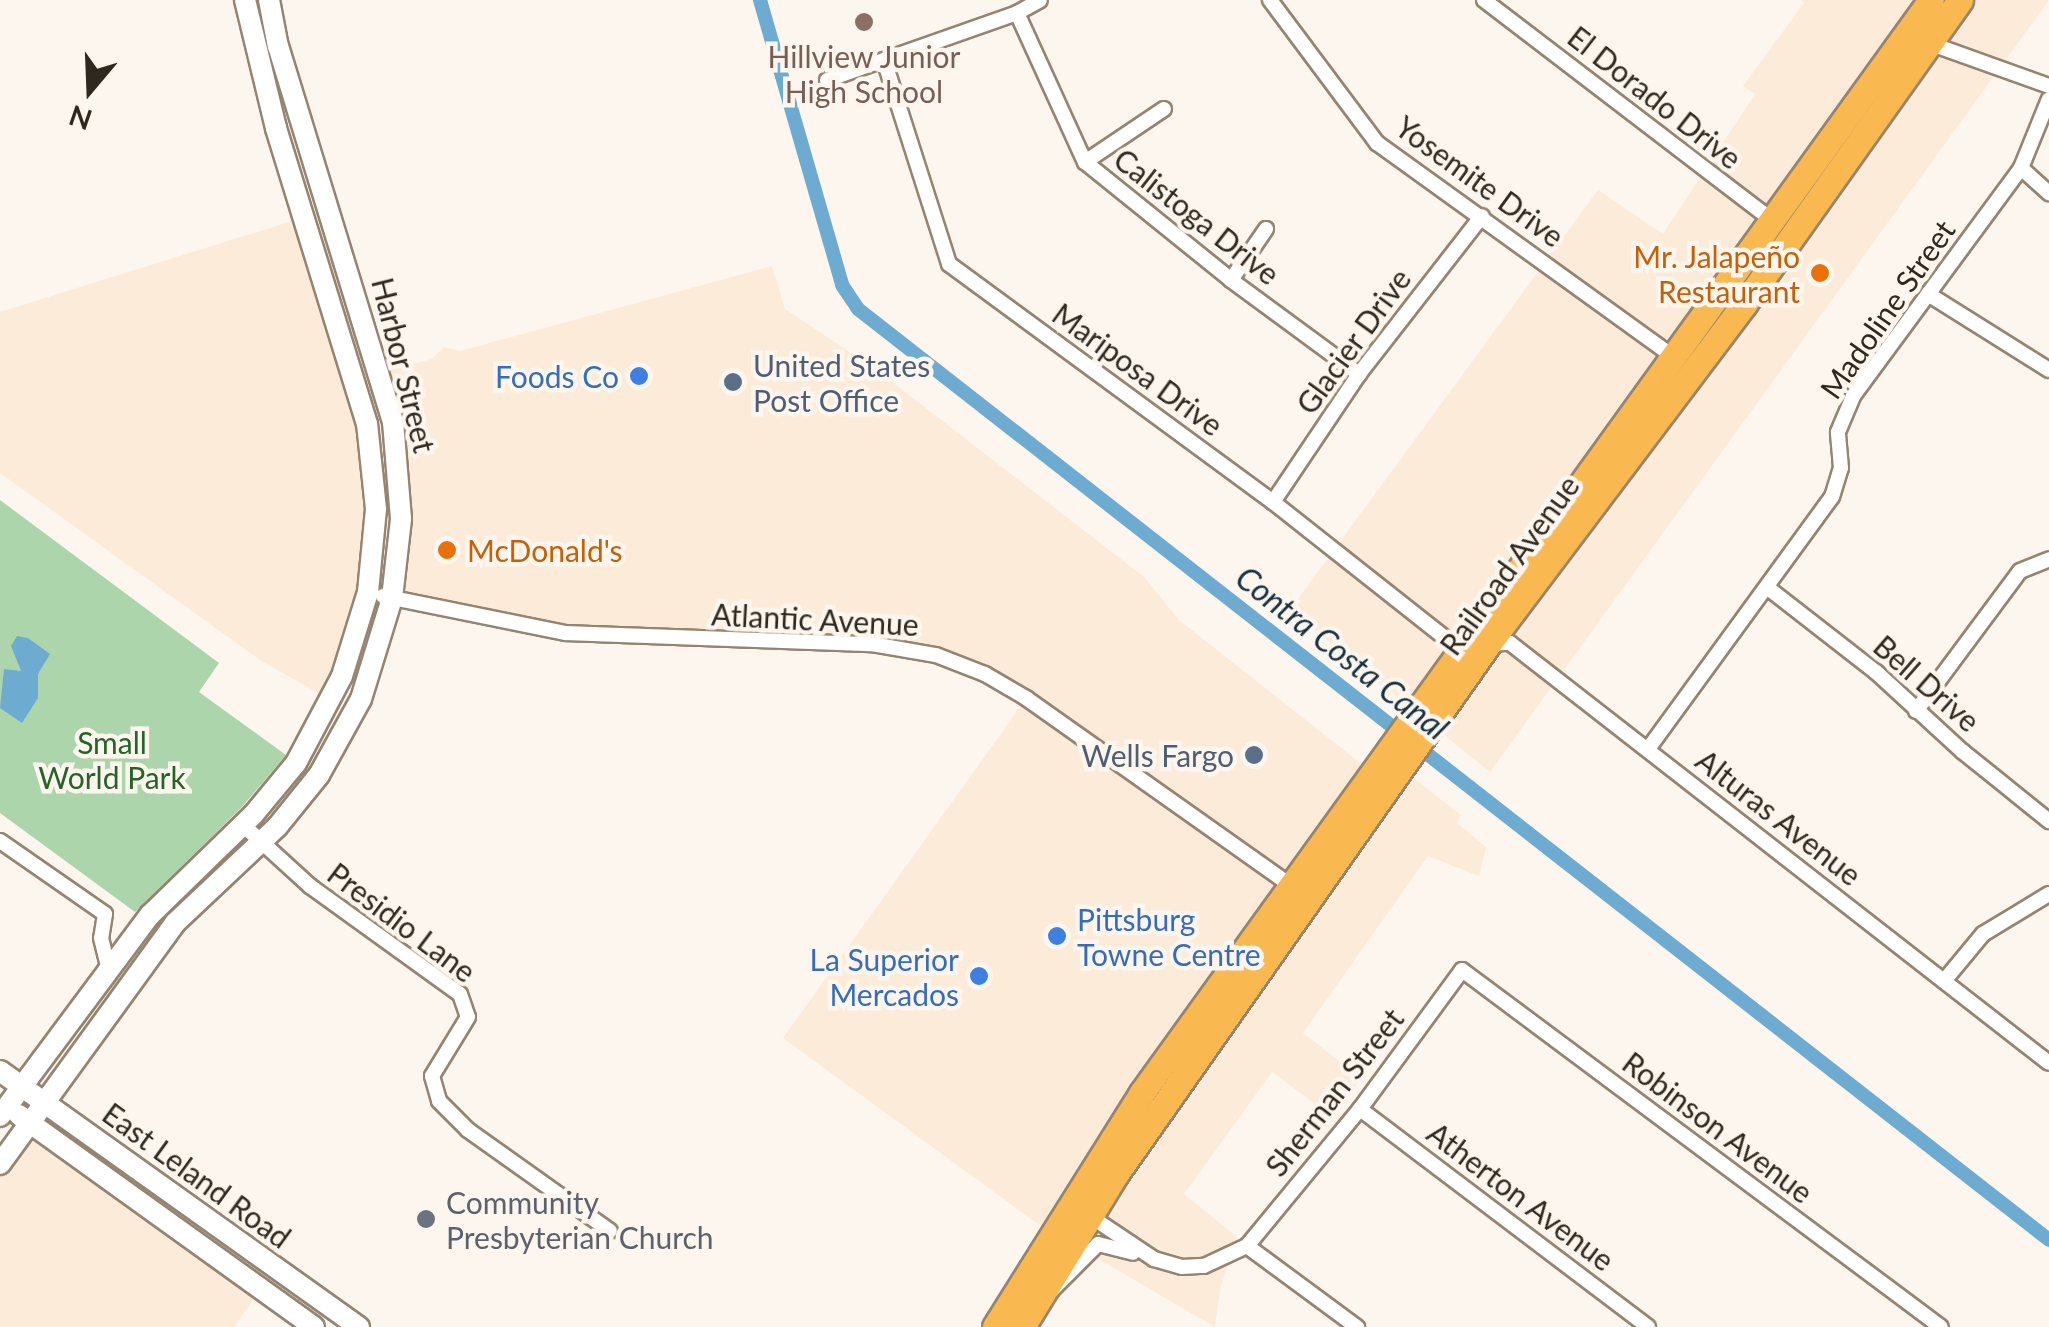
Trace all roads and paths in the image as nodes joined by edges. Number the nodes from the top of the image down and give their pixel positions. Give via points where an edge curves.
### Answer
1 (245, 0) edge
2 (269, 0) edge
3 (1040, 0) edge
4 (1270, 0) edge
5 (1484, 0) edge
6 (1931, 0) edge
7 (1960, 0) edge
8 (1017, 13) junction
9 (1918, 38) junction
10 (884, 60) junction
11 (827, 80) dead end
12 (2049, 86) edge
13 (2049, 98) edge
14 (1164, 109) dead end
15 (1086, 162) junction
16 (2020, 168) junction
17 (2049, 194) edge
18 (1482, 216) junction
19 (1783, 228) junction
20 (1266, 229) dead end
21 (1231, 280) junction
22 (1928, 294) junction
23 (1684, 365) junction
24 (2049, 370) edge
25 (1358, 374) junction
26 (384, 384) junction
27 (360, 391) junction
28 (1273, 502) junction
29 (2049, 560) edge
30 (1768, 588) junction
31 (368, 592) junction
32 (392, 598) junction
33 (1477, 645) junction
34 (1916, 711) junction
35 (1648, 749) junction
36 (2049, 821) edge
37 (243, 825) junction
38 (1, 840) edge
39 (261, 844) junction
40 (1300, 892) junction
41 (2049, 894) edge
42 (105, 914) junction
43 (126, 946) junction
44 (1462, 970) joint
45 (109, 971) junction
46 (1944, 981) junction
47 (2049, 1062) edge
48 (0, 1071) edge
49 (22, 1087) junction
50 (44, 1103) junction
51 (2, 1108) edge
52 (1360, 1108) junction
53 (30, 1123) junction
54 (0, 1164) edge
55 (1079, 1209) junction
56 (610, 1231) dead end
57 (1247, 1246) junction
58 (1154, 1260) junction
59 (1038, 1301) junction
60 (314, 1327) edge
61 (359, 1327) edge
62 (995, 1327) edge
63 (1022, 1327) edge
64 (1357, 1327) edge
65 (1648, 1327) edge
66 (1941, 1327) edge

1 - 27 street, Harbor Street via 276,128
2 - 26 street, Harbor Street
3 - 8 street
4 - 18 street, Yosemite Drive via 1377,143
5 - 19 street, El Dorado Drive
6 - 9 highway, Railroad Avenue
7 - 9 highway, Railroad Avenue
8 - 10 street
8 - 15 street, Calistoga Drive
9 - 12 street
9 - 19 highway, Railroad Avenue
10 - 11 street
10 - 28 street, Mariposa Drive via 949,264
13 - 16 street, Madoline Street
14 - 15 street
15 - 21 street, Calistoga Drive
16 - 17 street
16 - 22 street, Madoline Street
18 - 23 street, Yosemite Drive
18 - 25 street, Glacier Drive
19 - 23 highway, Railroad Avenue
20 - 21 street
21 - 25 street, Calistoga Drive
22 - 24 street
22 - 30 street, Madoline Street via 1853,396 1838,432 1841,468 1832,497
23 - 33 highway, Railroad Avenue
25 - 28 street, Glacier Drive
26 - 27 street
26 - 32 street, Harbor Street via 400,479
27 - 31 street, Harbor Street via 375,488
28 - 33 street, Mariposa Drive via 1448,640
29 - 34 street via 2020,570
30 - 34 street, Bell Drive
30 - 35 street, Madoline Street
31 - 32 street, Atlantic Avenue
31 - 37 street, Harbor Street via 319,726
32 - 39 street, Harbor Street via 350,724 312,785
32 - 40 street, Atlantic Avenue via 565,633 872,644 936,655 1026,698
33 - 35 street, Alturas Avenue via 1510,644
33 - 40 highway, Railroad Avenue
34 - 36 street, Bell Drive
35 - 46 street, Alturas Avenue
37 - 39 street, Presidio Lane
37 - 43 street, Harbor Street via 170,891
38 - 42 street
39 - 50 street, Harbor Street via 174,922
39 - 56 street, Presidio Lane via 460,994 468,1017 432,1076 439,1101 468,1130
40 - 55 highway, Railroad Avenue
41 - 46 street via 1984,934
42 - 43 street via 108,931
42 - 45 street via 101,938
43 - 45 street, Harbor Street
44 - 52 street, Sherman Street
44 - 66 street, Robinson Avenue
45 - 49 street, Harbor Street
46 - 47 street, Alturas Avenue
48 - 49 street, East Leland Road
49 - 50 street, East Leland Road
49 - 51 street, Harbor Street
50 - 53 street, Harbor Street
50 - 61 street, East Leland Road
51 - 53 street, East Leland Road
52 - 57 street, Sherman Street
52 - 65 street, Atherton Avenue
53 - 54 street, Harbor Street
53 - 60 street, East Leland Road
55 - 58 street
55 - 59 highway, Railroad Avenue
55 - 62 highway, Railroad Avenue
57 - 58 street via 1204,1266
57 - 64 street
58 - 59 street via 1098,1244
59 - 63 highway, Railroad Avenue

